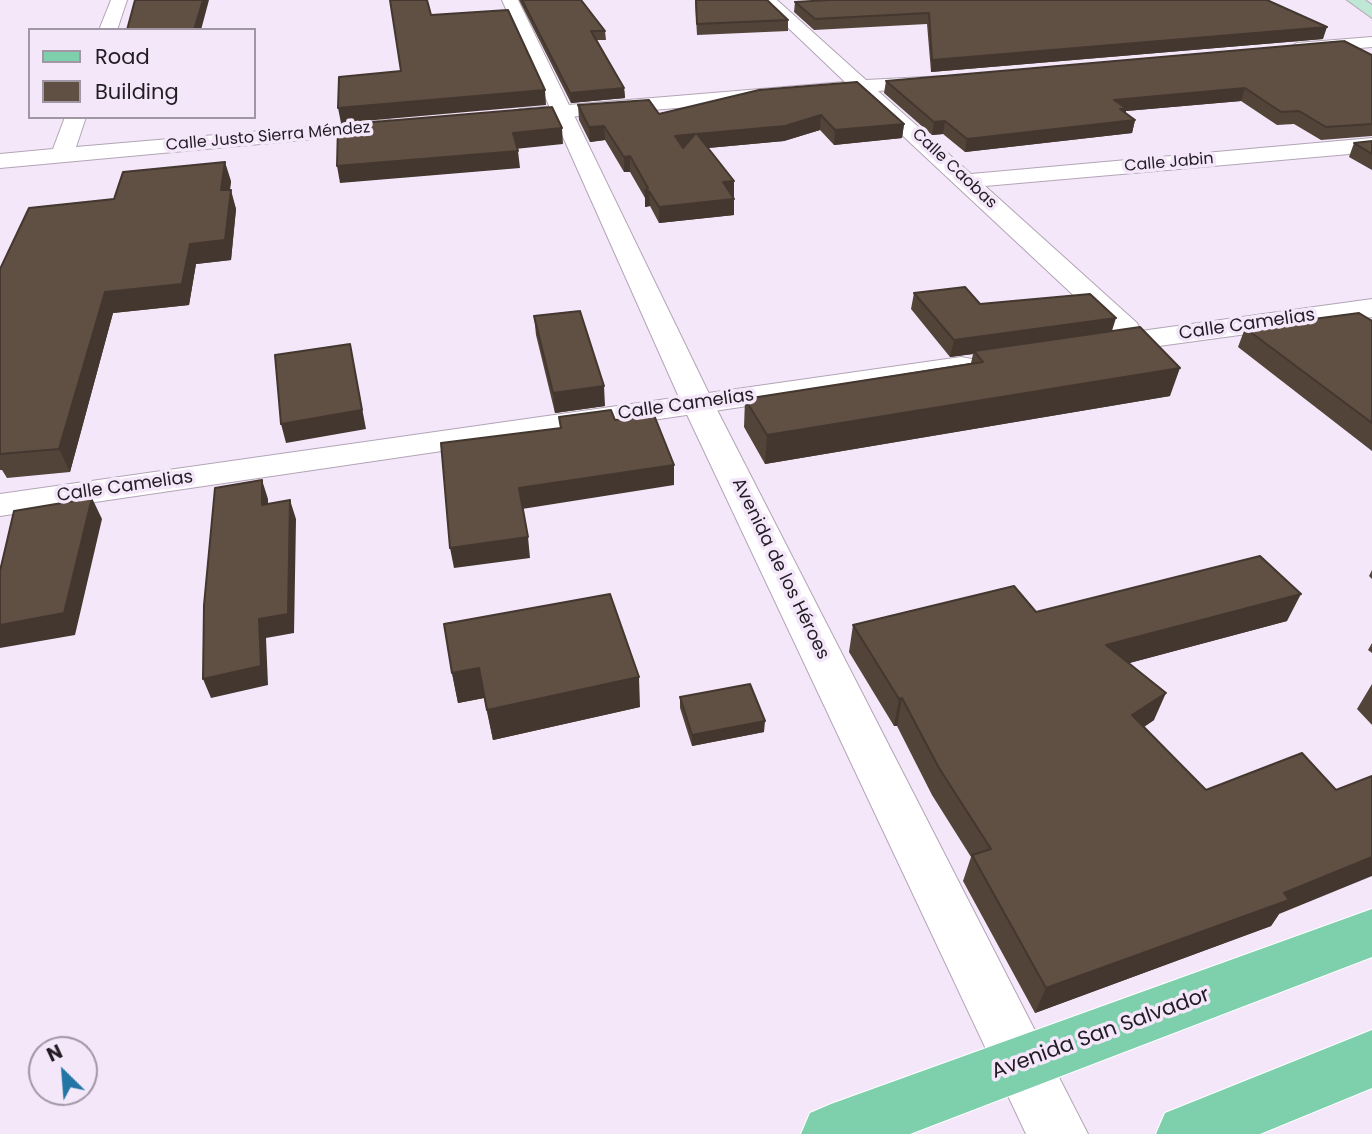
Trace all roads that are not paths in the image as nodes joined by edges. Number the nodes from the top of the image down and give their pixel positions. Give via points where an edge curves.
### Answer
1 (119, 0) edge
2 (510, 0) edge
3 (1355, 0) edge
4 (771, 3) edge
5 (799, 5) edge
6 (1372, 13) edge
7 (109, 28) edge
8 (1372, 41) edge
9 (1276, 50) edge
10 (961, 78) edge
11 (864, 86) junction
12 (559, 112) junction
13 (504, 117) edge
14 (75, 119) edge
15 (407, 125) edge
16 (1372, 145) edge
17 (62, 155) junction
18 (0, 161) edge
19 (967, 181) junction
20 (1372, 307) edge
21 (1139, 340) junction
22 (1070, 350) edge
23 (987, 362) edge
24 (698, 404) junction
25 (0, 505) edge
26 (1372, 933) edge
27 (1372, 1059) edge
28 (1023, 1063) junction
29 (831, 1134) edge
30 (1058, 1134) edge
31 (1186, 1134) edge

1 - 7 street
2 - 12 street, Avenida de los Héroes
3 - 6 main road
4 - 5 street
4 - 11 street, Calle Caobas
8 - 9 street
10 - 11 street
11 - 12 street
11 - 19 street, Calle Caobas
12 - 13 street
12 - 24 street, Avenida de los Héroes
14 - 17 street
15 - 17 street, Calle Justo Sierra Méndez
16 - 19 street, Calle Jabin
17 - 18 street, Calle Justo Sierra Méndez
19 - 21 street, Calle Caobas
20 - 21 street, Calle Camelias
21 - 22 street, Calle Camelias
23 - 24 street, Calle Camelias
24 - 25 street, Calle Camelias
24 - 28 street, Avenida de los Héroes
26 - 28 main road, Avenida San Salvador
27 - 31 main road
28 - 29 main road, Avenida San Salvador
28 - 30 street, Avenida de los Héroes

